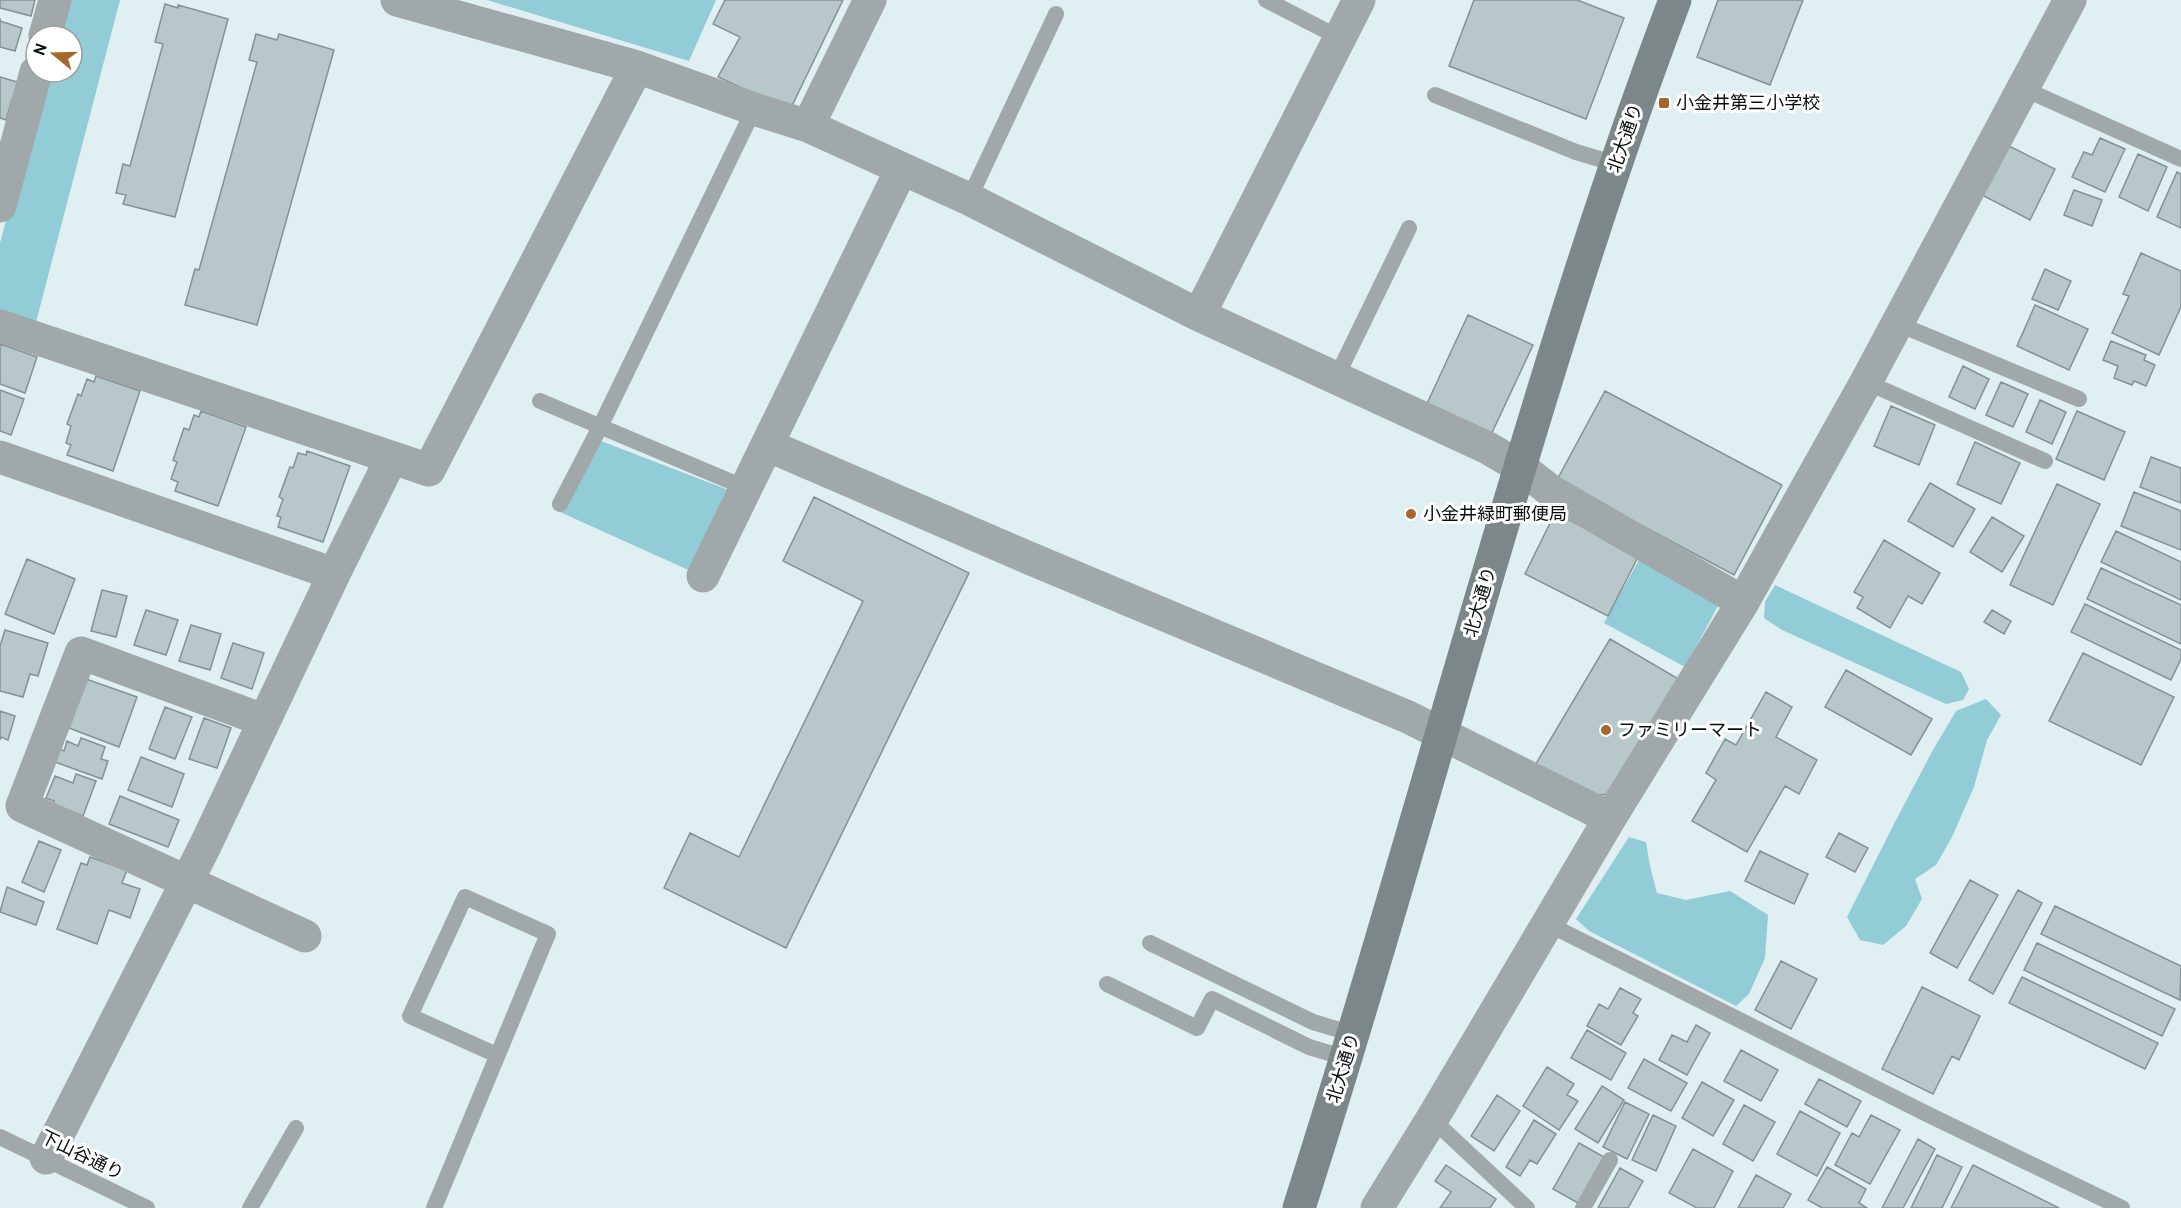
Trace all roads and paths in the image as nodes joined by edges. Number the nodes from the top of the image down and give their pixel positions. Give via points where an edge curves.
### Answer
1 (55, 0) edge
2 (397, 0) edge
3 (870, 0) edge
4 (1266, 0) edge
5 (1359, 0) edge
6 (1676, 0) edge
7 (2070, 0) edge
8 (1056, 14) dead end
9 (48, 24) edge
10 (1340, 38) junction
11 (637, 67) junction
12 (31, 84) edge
13 (2024, 89) junction
14 (1435, 95) dead end
15 (754, 109) junction
16 (808, 126) junction
17 (8, 143) edge
18 (2181, 159) edge
19 (1616, 164) junction
20 (901, 170) junction
21 (969, 199) junction
22 (0, 206) edge
23 (1409, 228) dead end
24 (1199, 315) junction
25 (1896, 323) junction
26 (0, 326) edge
27 (1335, 380) junction
28 (1866, 382) junction
29 (2079, 399) dead end
30 (540, 401) dead end
31 (600, 427) junction
32 (767, 445) junction
33 (0, 457) edge
34 (392, 459) junction
35 (2045, 461) dead end
36 (1520, 467) junction
37 (746, 488) junction
38 (560, 504) dead end
39 (334, 574) junction
40 (703, 576) dead end
41 (1743, 602) junction
42 (263, 720) junction
43 (1442, 734) junction
44 (1610, 818) junction
45 (185, 882) junction
46 (1546, 923) junction
47 (305, 936) dead end
48 (1150, 943) dead end
49 (1107, 984) dead end
50 (1349, 1046) junction
51 (498, 1055) junction
52 (1432, 1119) junction
53 (296, 1128) dead end
54 (0, 1137) edge
55 (46, 1158) junction
56 (1610, 1161) dead end
57 (147, 1208) edge
58 (250, 1208) edge
59 (434, 1208) edge
60 (1299, 1208) edge
61 (1377, 1208) edge
62 (1527, 1208) edge
63 (1583, 1208) edge
64 (2122, 1208) edge

1 - 9 street
2 - 11 street
3 - 16 street
4 - 10 lane
5 - 10 street
6 - 19 street, 北大通り
7 - 13 street
8 - 21 lane
10 - 24 street
11 - 15 street
11 - 34 street via 429,470
12 - 17 street
13 - 18 lane
13 - 25 street
14 - 19 lane via 1576,152
15 - 16 street
15 - 31 lane
16 - 20 street
17 - 22 street
19 - 36 street, 北大通り
20 - 21 street
20 - 32 street
21 - 24 street
23 - 27 lane
24 - 27 street
25 - 28 street
25 - 29 lane
26 - 34 street
27 - 36 street via 1488,448
28 - 35 lane
28 - 41 street
30 - 31 lane
31 - 37 lane
31 - 38 lane
32 - 37 street
32 - 43 street
33 - 39 street
34 - 39 street
36 - 41 street via 1551,491
36 - 43 street, 北大通り
37 - 40 street
39 - 42 street
41 - 44 street
42 - 45 street
42 - 45 street via 81,653 22,806
43 - 44 street
43 - 50 street, 北大通り
44 - 46 street
45 - 47 street
45 - 55 street
46 - 52 street
46 - 64 lane
48 - 50 lane via 1313,1022
49 - 50 lane via 1197,1028 1212,999 1309,1047
50 - 60 street, 北大通り
51 - 51 lane via 548,934 465,897 410,1016
51 - 59 lane
52 - 61 street
52 - 62 lane
53 - 58 lane
54 - 55 lane, 下山谷通り
55 - 57 lane, 下山谷通り
56 - 63 lane

